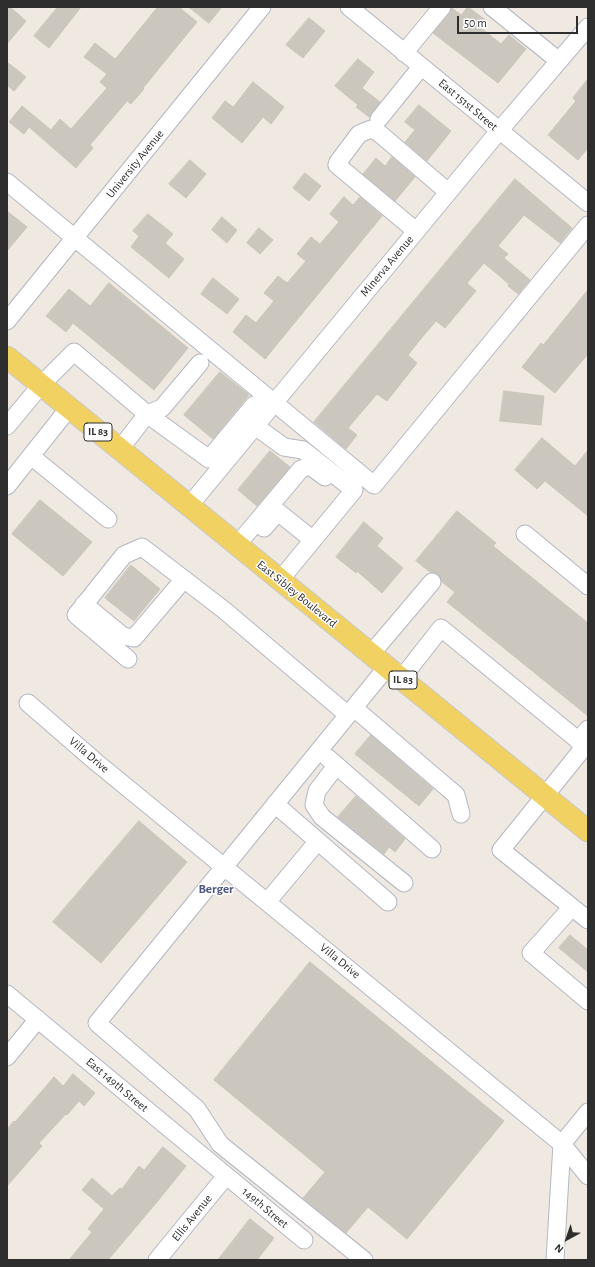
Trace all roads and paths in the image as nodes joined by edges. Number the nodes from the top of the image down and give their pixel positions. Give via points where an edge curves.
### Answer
1 (262, 7) edge
2 (349, 7) edge
3 (442, 7) edge
4 (492, 7) edge
5 (588, 27) edge
6 (404, 53) junction
7 (559, 61) junction
8 (421, 67) junction
9 (379, 118) dead end
10 (499, 131) junction
11 (7, 182) edge
12 (448, 192) junction
13 (586, 198) edge
14 (588, 225) edge
15 (416, 231) junction
16 (75, 237) junction
17 (7, 321) edge
18 (7, 357) edge
19 (200, 363) dead end
20 (41, 385) junction
21 (274, 403) junction
22 (254, 405) dead end
23 (69, 408) junction
24 (147, 414) junction
25 (7, 426) edge
26 (255, 426) junction
27 (120, 449) junction
28 (31, 456) junction
29 (7, 486) edge
30 (349, 496) junction
31 (189, 506) junction
32 (108, 519) dead end
33 (525, 534) dead end
34 (313, 540) junction
35 (241, 548) junction
36 (184, 578) junction
37 (280, 580) junction
38 (432, 582) dead end
39 (588, 586) edge
40 (84, 604) junction
41 (128, 659) dead end
42 (386, 667) junction
43 (28, 703) dead end
44 (351, 712) junction
45 (585, 741) edge
46 (319, 750) junction
47 (336, 766) junction
48 (545, 795) junction
49 (275, 804) junction
50 (461, 814) dead end
51 (588, 831) edge
52 (318, 841) junction
53 (432, 849) dead end
54 (224, 866) junction
55 (404, 883) dead end
56 (267, 902) junction
57 (388, 902) dead end
58 (572, 907) junction
59 (588, 920) edge
60 (7, 994) edge
61 (588, 1001) edge
62 (38, 1019) junction
63 (7, 1057) edge
64 (588, 1112) edge
65 (562, 1144) junction
66 (226, 1176) junction
67 (588, 1176) edge
68 (304, 1240) dead end
69 (157, 1260) edge
70 (364, 1260) edge
71 (554, 1260) edge

1 - 16 street, University Avenue
2 - 6 street, East 151st Street
3 - 6 street
4 - 7 street
5 - 7 street, Minerva Avenue
6 - 8 street, East 151st Street
7 - 10 street, Minerva Avenue
8 - 9 street
8 - 10 street, East 151st Street
10 - 12 street, Minerva Avenue
10 - 13 street, East 151st Street
11 - 16 street
12 - 15 street, Minerva Avenue
12 - 15 street via 379,133 371,129 359,134 337,166
14 - 21 street via 374,485
15 - 21 street, Minerva Avenue
16 - 17 street, University Avenue
16 - 21 street
18 - 20 main road, East Sibley Boulevard / IL 83
19 - 24 street via 162,408
20 - 23 main road, East Sibley Boulevard / IL 83
20 - 24 street via 74,352
20 - 25 street
21 - 26 street, Minerva Avenue
22 - 24 street via 209,459
23 - 27 main road, East Sibley Boulevard / IL 83
23 - 28 street
24 - 27 street
26 - 30 street via 284,447 303,450 354,490
26 - 31 street, Minerva Avenue
27 - 31 main road, East Sibley Boulevard / IL 83
28 - 29 street
28 - 32 street
30 - 34 street
30 - 35 street via 310,466 301,469
31 - 35 main road, East Sibley Boulevard / IL 83
33 - 39 street
34 - 35 street via 278,512
34 - 37 street
35 - 37 main road, East Sibley Boulevard / IL 83
36 - 40 street via 142,547 124,555
36 - 40 street via 134,638 123,636
36 - 44 street
37 - 42 main road, East Sibley Boulevard / IL 83
38 - 42 street
40 - 41 street via 76,615
42 - 44 street
42 - 45 street via 441,628
42 - 48 main road, East Sibley Boulevard / IL 83
43 - 54 street, Villa Drive
44 - 46 street
44 - 50 street via 456,795
45 - 48 street
46 - 47 street
46 - 49 street
47 - 53 street
47 - 55 street via 317,791 314,805 322,817
48 - 51 main road, East Sibley Boulevard / IL 83
48 - 58 street via 501,850
49 - 52 street
49 - 54 street
52 - 56 street
52 - 57 street
54 - 56 street, Villa Drive
54 - 70 street via 97,1023 197,1109 220,1144
56 - 65 street, Villa Drive
58 - 59 street
58 - 61 street via 531,953
60 - 62 street, East 149th Street
62 - 63 street
62 - 66 street, East 149th Street
64 - 65 street
65 - 67 street, Villa Drive
65 - 71 street
66 - 68 street, 149th Street
66 - 69 street, Ellis Avenue

